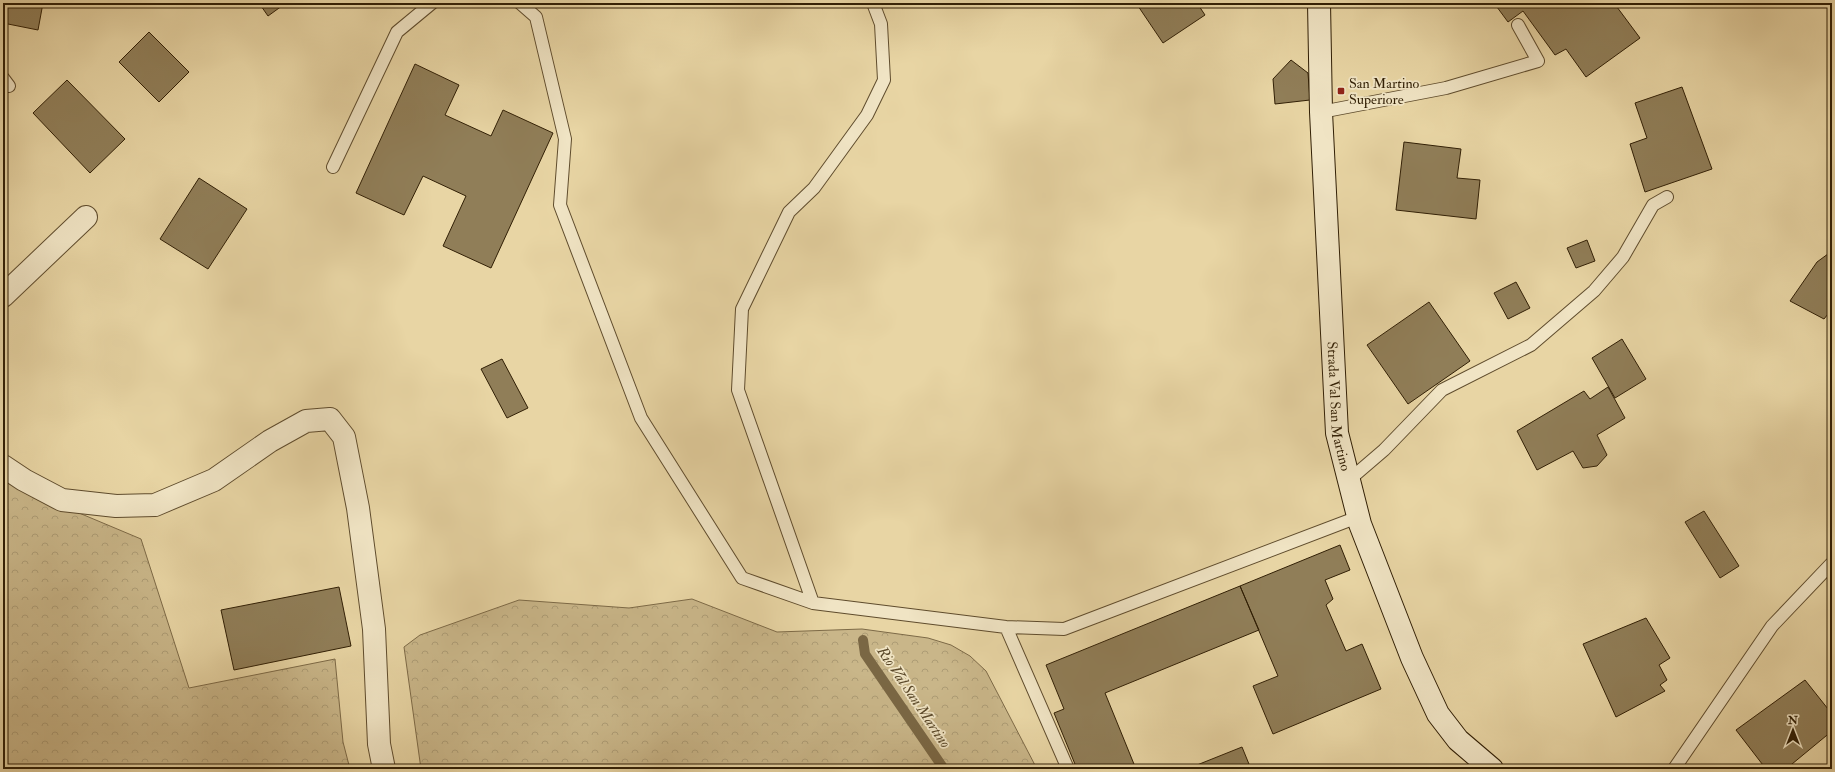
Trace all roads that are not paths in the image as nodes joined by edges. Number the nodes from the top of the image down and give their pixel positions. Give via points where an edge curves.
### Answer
1 (432, 3) edge
2 (520, 3) edge
3 (874, 3) edge
4 (1319, 3) edge
5 (1518, 25) dead end
6 (1321, 112) junction
7 (333, 167) dead end
8 (1667, 197) dead end
9 (86, 216) dead end
10 (3, 296) edge
11 (3, 466) edge
12 (1349, 480) junction
13 (1358, 516) junction
14 (1831, 564) edge
15 (814, 603) junction
16 (1006, 627) junction
17 (384, 769) edge
18 (1068, 769) edge
19 (1492, 769) edge
20 (1674, 769) edge

1 - 7 lane via 396,32
2 - 15 lane via 536,17 565,139 560,205 641,418 742,578
3 - 15 lane via 882,24 884,80 867,115 814,188 789,212 742,309 738,390
4 - 6 street, Strada Val San Martino
5 - 6 lane via 1538,61 1446,88
6 - 12 street, Strada Val San Martino via 1337,433
8 - 12 lane via 1653,205 1623,257 1594,291 1531,345 1442,390 1384,450
9 - 10 street
11 - 17 street via 62,500 116,506 155,505 214,480 270,441 306,421 330,419 344,437 358,508 374,629 379,744
12 - 13 street, Strada Val San Martino
13 - 16 lane via 1064,629
13 - 19 street, Strada Val San Martino via 1412,658 1438,714 1458,740
14 - 20 lane via 1772,626
15 - 16 lane
16 - 18 lane

